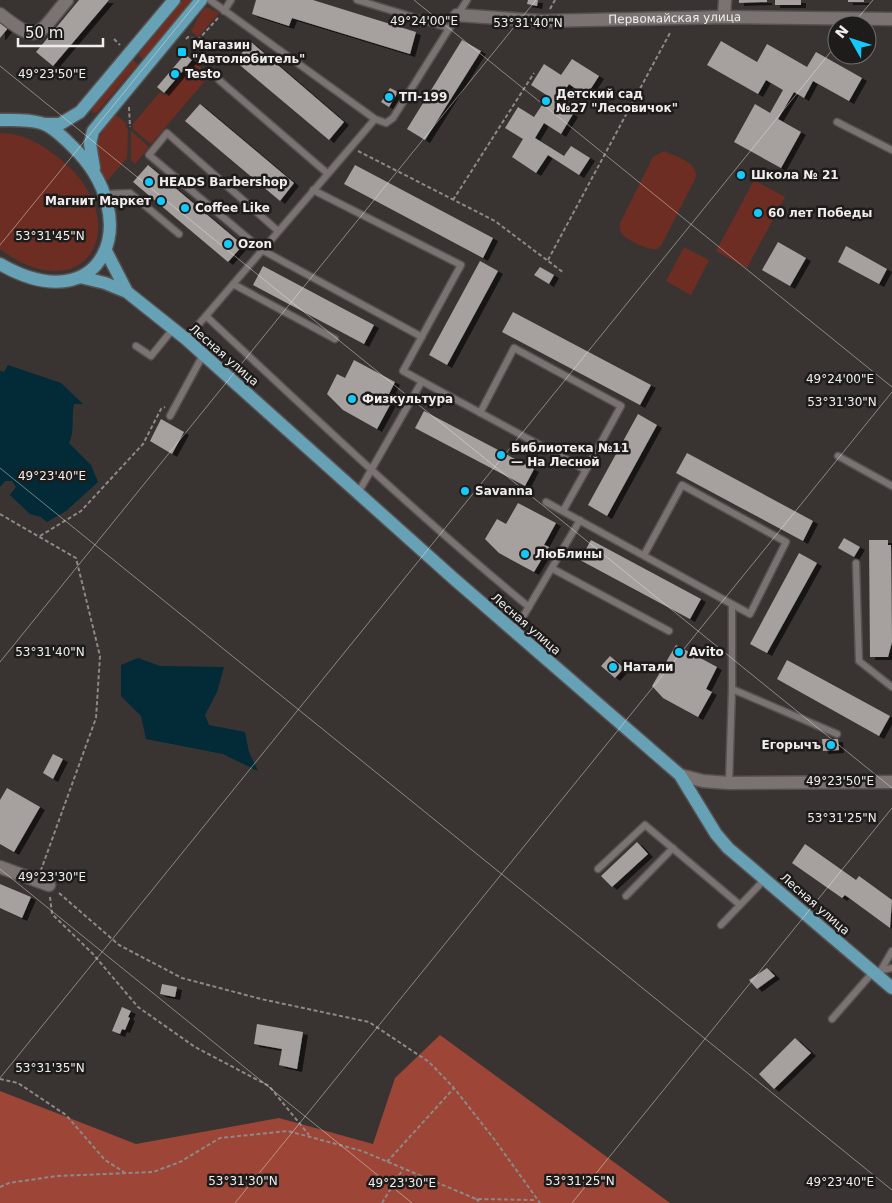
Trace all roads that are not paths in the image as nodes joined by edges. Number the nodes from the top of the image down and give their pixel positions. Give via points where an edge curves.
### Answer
1 (67, 0) edge
2 (174, 0) edge
3 (201, 0) edge
4 (210, 0) edge
5 (231, 0) edge
6 (357, 0) edge
7 (467, 0) edge
8 (724, 0) edge
9 (224, 10) junction
10 (0, 14) edge
11 (457, 15) junction
12 (724, 17) junction
13 (892, 19) edge
14 (449, 28) junction
15 (219, 80) dead end
16 (375, 119) junction
17 (0, 120) edge
18 (837, 122) dead end
19 (44, 124) junction
20 (892, 150) edge
21 (327, 174) junction
22 (96, 175) junction
23 (313, 190) junction
24 (106, 194) junction
25 (278, 231) junction
26 (179, 234) dead end
27 (262, 250) junction
28 (106, 252) junction
29 (0, 264) edge
30 (80, 278) junction
31 (234, 284) junction
32 (127, 292) junction
33 (206, 316) junction
34 (173, 328) junction
35 (422, 337) junction
36 (335, 338) dead end
37 (186, 339) junction
38 (136, 346) dead end
39 (203, 355) junction
40 (422, 381) junction
41 (480, 413) junction
42 (170, 416) dead end
43 (838, 456) dead end
44 (371, 470) junction
45 (586, 470) junction
46 (892, 486) edge
47 (358, 493) junction
48 (546, 502) dead end
49 (563, 511) junction
50 (580, 520) junction
51 (644, 555) junction
52 (856, 562) dead end
53 (553, 569) junction
54 (732, 604) junction
55 (529, 607) junction
56 (669, 631) dead end
57 (514, 632) junction
58 (892, 688) edge
59 (732, 689) junction
60 (837, 734) dead end
61 (680, 775) junction
62 (892, 782) edge
63 (729, 783) junction
64 (673, 848) junction
65 (0, 866) edge
66 (598, 869) dead end
67 (765, 879) junction
68 (43, 883) road end
69 (626, 896) dead end
70 (740, 905) junction
71 (720, 925) dead end
72 (892, 951) edge
73 (892, 968) edge
74 (877, 971) junction
75 (892, 988) edge
76 (832, 1019) dead end

1 - 10 street via 41,30 33,34 22,31
2 - 19 main road via 80,112 60,124
3 - 22 main road via 93,131 90,144
4 - 9 lane
5 - 9 lane
6 - 14 lane
7 - 11 lane
8 - 12 street
9 - 16 lane
11 - 12 street, Первомайская улица via 541,21
11 - 14 lane
12 - 13 street, Первомайская улица
14 - 16 lane via 392,118 386,123
15 - 21 lane
16 - 21 lane
17 - 19 main road
18 - 20 lane
19 - 22 main road via 81,154
21 - 23 lane
22 - 24 main road
23 - 25 lane
23 - 35 lane via 461,265
24 - 26 lane via 130,193
24 - 28 main road via 111,228
25 - 27 lane
25 - 27 lane via 167,133 149,155
27 - 31 lane
27 - 35 lane
28 - 30 main road via 96,267
28 - 32 main road, Лесная улица
29 - 30 main road via 25,275 55,281
30 - 32 main road, Лесная улица
31 - 33 lane
31 - 36 lane
32 - 34 main road, Лесная улица
33 - 37 lane
33 - 44 lane
34 - 37 main road, Лесная улица
34 - 38 lane via 150,356
35 - 40 lane via 403,371
37 - 39 main road, Лесная улица
39 - 42 lane
39 - 47 main road, Лесная улица
40 - 41 lane
40 - 44 lane
41 - 45 lane
41 - 45 lane via 514,348 621,406
43 - 46 lane
44 - 47 lane
44 - 55 lane
45 - 49 lane
47 - 57 main road, Лесная улица
48 - 49 lane
49 - 50 lane
50 - 51 lane
50 - 53 lane
51 - 54 lane
51 - 54 lane via 682,485 786,542 750,614
52 - 58 lane via 859,661
53 - 55 lane
53 - 56 lane
54 - 59 lane
55 - 57 lane
57 - 61 main road, Лесная улица
59 - 60 lane
59 - 63 lane
61 - 63 street
61 - 67 main road, Лесная улица via 716,834
62 - 63 street
64 - 66 lane via 645,825
64 - 69 lane
64 - 70 lane
65 - 68 street
67 - 70 lane
67 - 74 main road, Лесная улица
70 - 71 lane
72 - 74 lane
73 - 74 lane
74 - 75 main road, Лесная улица
74 - 76 lane

